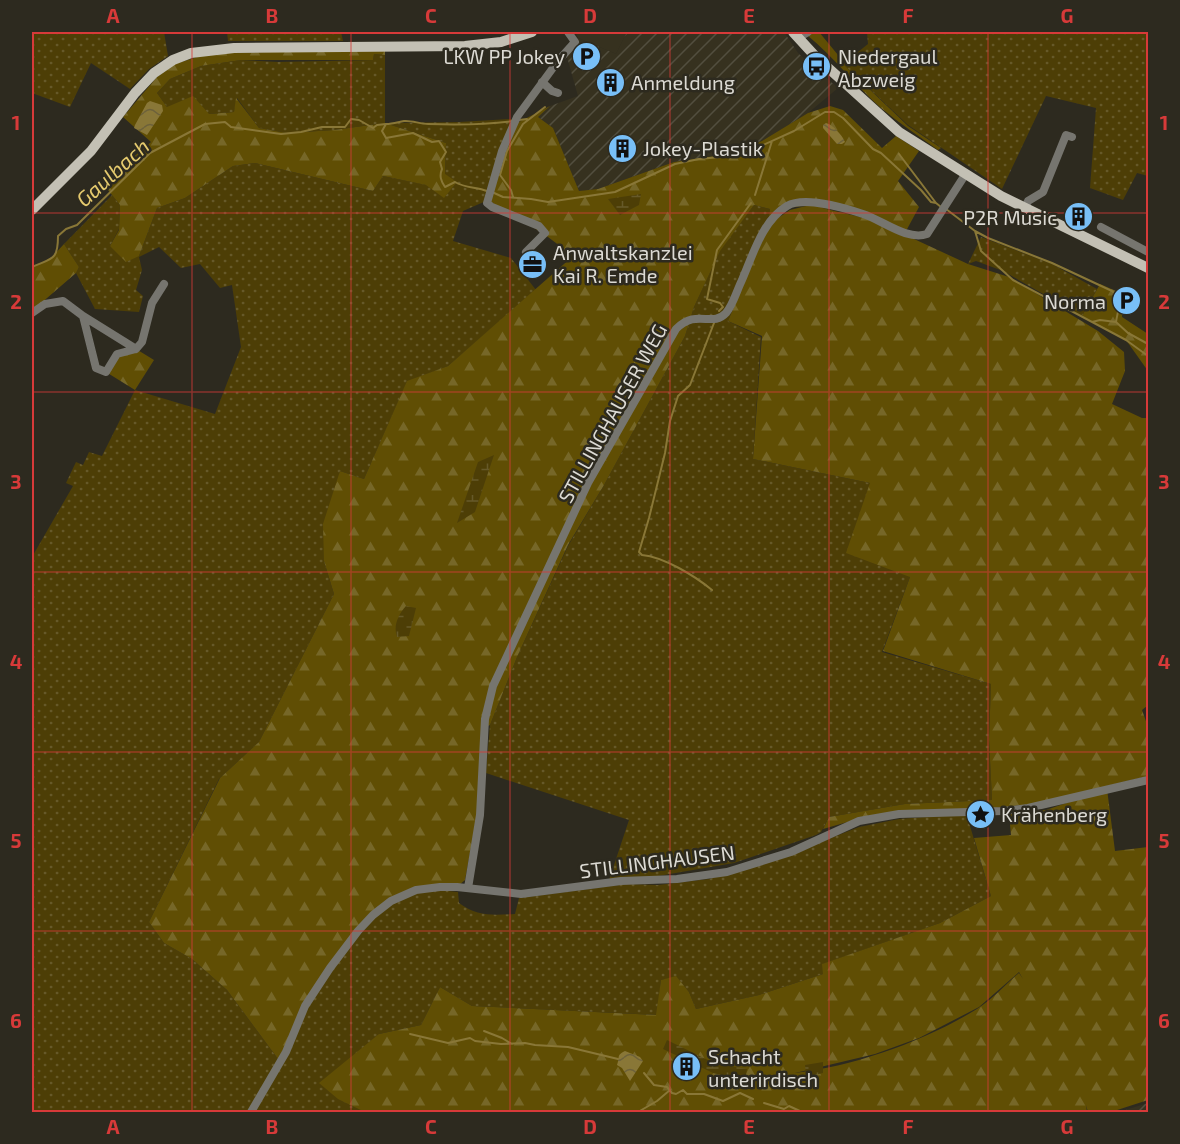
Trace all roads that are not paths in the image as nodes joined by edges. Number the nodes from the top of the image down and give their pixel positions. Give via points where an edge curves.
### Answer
1 (532, 32) edge
2 (568, 32) edge
3 (808, 32) edge
4 (795, 35) edge
5 (542, 82) junction
6 (558, 93) dead end
7 (1072, 137) dead end
8 (964, 175) junction
9 (1024, 208) junction
10 (32, 210) edge
11 (1101, 227) dead end
12 (526, 252) dead end
13 (1149, 252) edge
14 (1149, 268) edge
15 (164, 284) dead end
16 (32, 313) edge
17 (83, 316) junction
18 (136, 349) junction
19 (1149, 780) edge
20 (468, 888) junction
21 (251, 1113) edge

1 - 10 main road via 501,42 465,46 346,46 191,53 154,73 91,151
2 - 5 street via 575,42
3 - 4 street
4 - 8 main road via 899,132
5 - 6 street
5 - 12 street via 515,121 488,200 492,207 539,226 545,233
7 - 9 street via 1066,135 1043,192
8 - 9 main road
8 - 20 street, STILLINGHAUSER WEG via 927,234 921,236 864,214 815,202 786,206 758,242 728,312 712,320 694,317 676,329 588,483 493,686 484,718 480,815
9 - 14 main road
11 - 13 street
15 - 18 street via 152,303 147,328
16 - 17 street via 45,304 63,302
17 - 18 street
17 - 18 street via 96,368 106,372 117,354
19 - 20 street, STILLINGHAUSEN via 1028,808 899,814 859,821 791,852 727,872 521,894
20 - 21 street, STILLINGHAUSEN via 440,886 416,890 391,901 373,915 305,1006 286,1052

